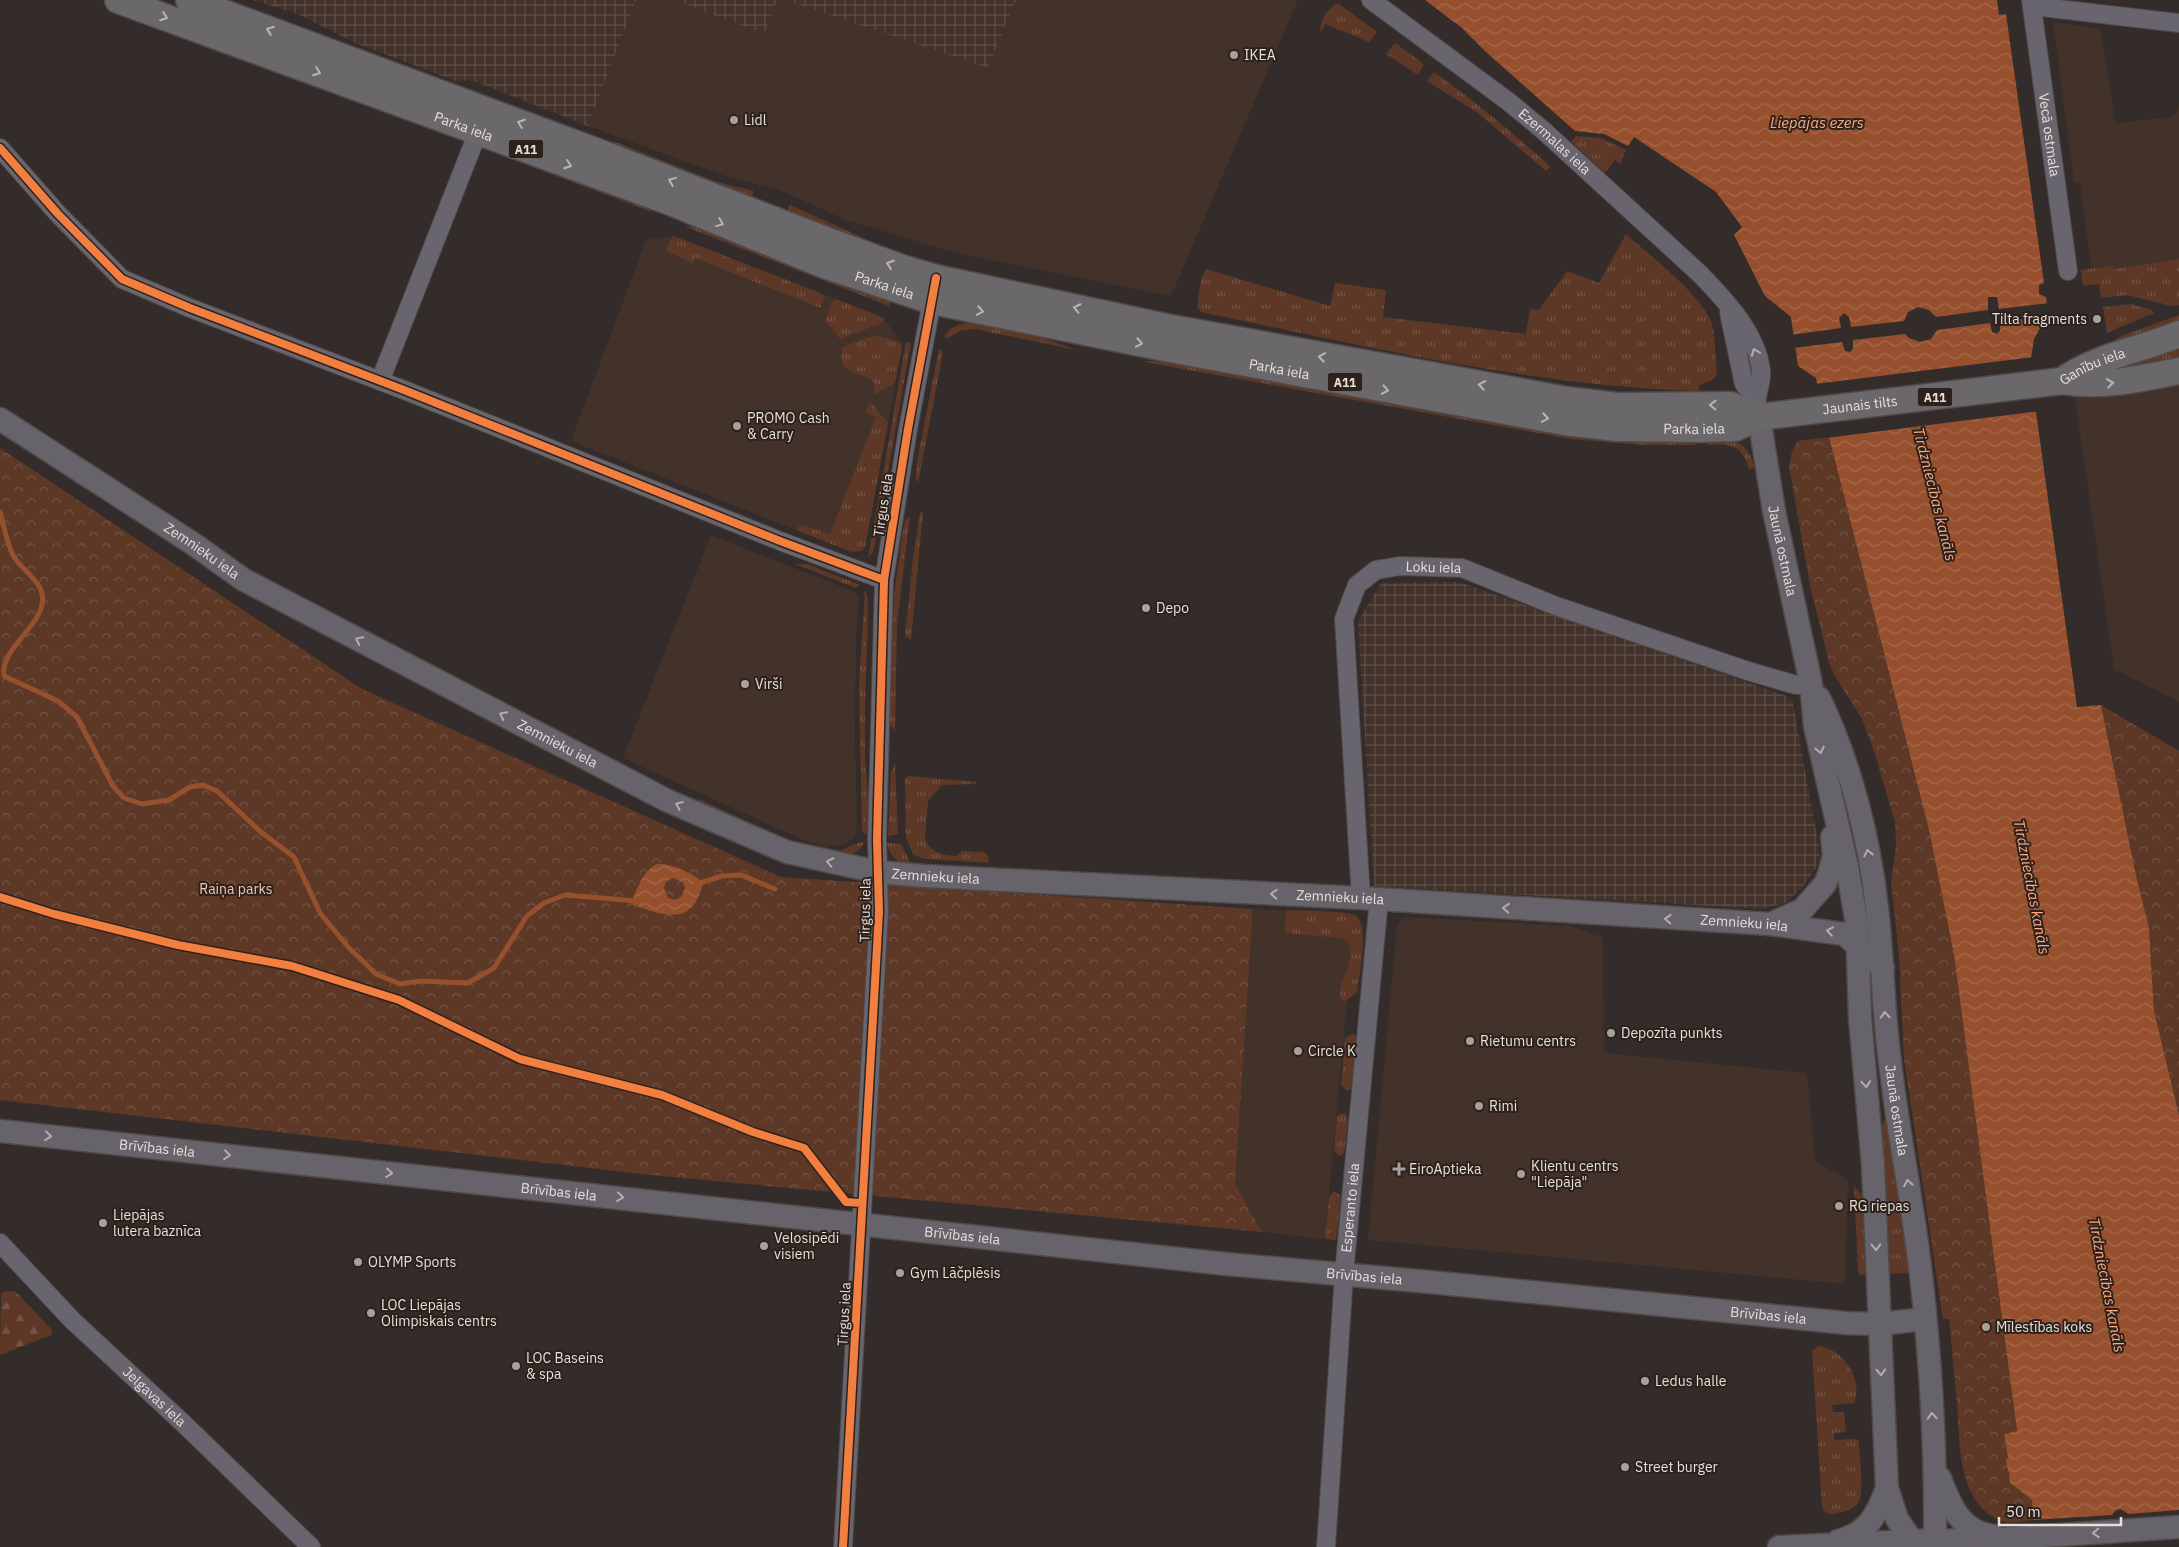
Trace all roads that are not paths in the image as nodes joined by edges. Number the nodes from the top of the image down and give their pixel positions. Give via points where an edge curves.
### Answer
1 (118, 0) edge
2 (189, 0) edge
3 (1372, 0) edge
4 (2032, 3) edge
5 (2179, 23) edge
6 (478, 132) junction
7 (0, 148) edge
8 (2068, 271) dead end
9 (934, 290) junction
10 (2179, 334) edge
11 (2179, 371) edge
12 (380, 381) junction
13 (2062, 381) junction
14 (1758, 408) junction
15 (0, 419) edge
16 (884, 580) junction
17 (1811, 684) junction
18 (1829, 793) junction
19 (878, 872) junction
20 (1370, 899) junction
21 (1770, 924) junction
22 (1858, 947) junction
23 (1883, 968) junction
24 (0, 1131) edge
25 (861, 1225) junction
26 (0, 1243) edge
27 (1344, 1274) junction
28 (1924, 1319) junction
29 (1879, 1324) junction
30 (1936, 1465) junction
31 (1887, 1488) junction
32 (2179, 1527) edge
33 (2024, 1538) junction
34 (1820, 1544) junction
35 (1924, 1544) edge
36 (312, 1547) edge
37 (843, 1547) edge
38 (1326, 1547) edge
39 (1779, 1547) edge

1 -> 6 highway, Parka iela / A11
9 -> 2 highway, Parka iela / A11 via 905,269
3 - 14 street, Ezermalas iela via 1544,131 1725,300 1758,355 1761,372
4 - 5 street
4 - 8 street, Vecā ostmala
6 -> 9 highway, Parka iela / A11 via 824,265
6 - 12 street
7 - 12 street via 58,214 122,279
9 - 14 highway, Parka iela / A11 via 1567,400 1617,406 1730,405
9 - 16 street, Tirgus iela
10 - 13 highway, Ganību iela / A11 via 2085,367
13 -> 11 highway, Ganību iela / A11 via 2104,384
12 - 16 street
13 - 14 highway, Jaunais tilts / A11 via 1807,413
14 - 17 main road, Jaunā ostmala via 1774,511
19 -> 15 main road, Zemnieku iela via 786,852 668,801 244,580
16 - 19 street, Tirgus iela
17 -> 18 main road, Jaunā ostmala via 1815,726
17 - 20 street, Loku iela via 1790,684 1748,671 1556,606 1462,568 1400,566 1376,570 1357,585 1344,619
23 -> 17 main road, Jaunā ostmala via 1869,857 1856,804 1830,720
18 - 21 main road via 1834,855 1829,874 1802,910
18 - 22 main road, Jaunā ostmala via 1847,866
20 -> 19 main road, Zemnieku iela
19 - 25 street, Tirgus iela via 879,912
21 -> 20 main road, Zemnieku iela
20 - 27 street, Esperanto iela
22 -> 21 main road, Zemnieku iela via 1844,934
22 - 23 main road, Zemnieku iela
22 -> 29 main road, Jaunā ostmala via 1860,1018 1873,1165
28 -> 23 main road, Jaunā ostmala via 1890,1063
24 -> 25 main road, Brīvības iela
25 - 27 main road, Brīvības iela
25 - 37 street, Tirgus iela
26 - 36 street, Jelgavas iela via 72,1320
27 - 29 main road, Brīvības iela
27 - 38 street, Esperanto iela
28 - 29 main road, Brīvības iela
30 -> 28 main road, Jaunā ostmala
29 -> 31 main road, Jaunā ostmala
30 - 33 main road via 1954,1512 1968,1527 1983,1535
30 - 35 main road, Jaunā ostmala
31 - 34 main road via 1871,1522 1840,1541
31 - 35 main road, Jaunā ostmala via 1897,1519
32 -> 33 main road
33 - 35 main road
34 - 35 main road
34 - 39 main road

